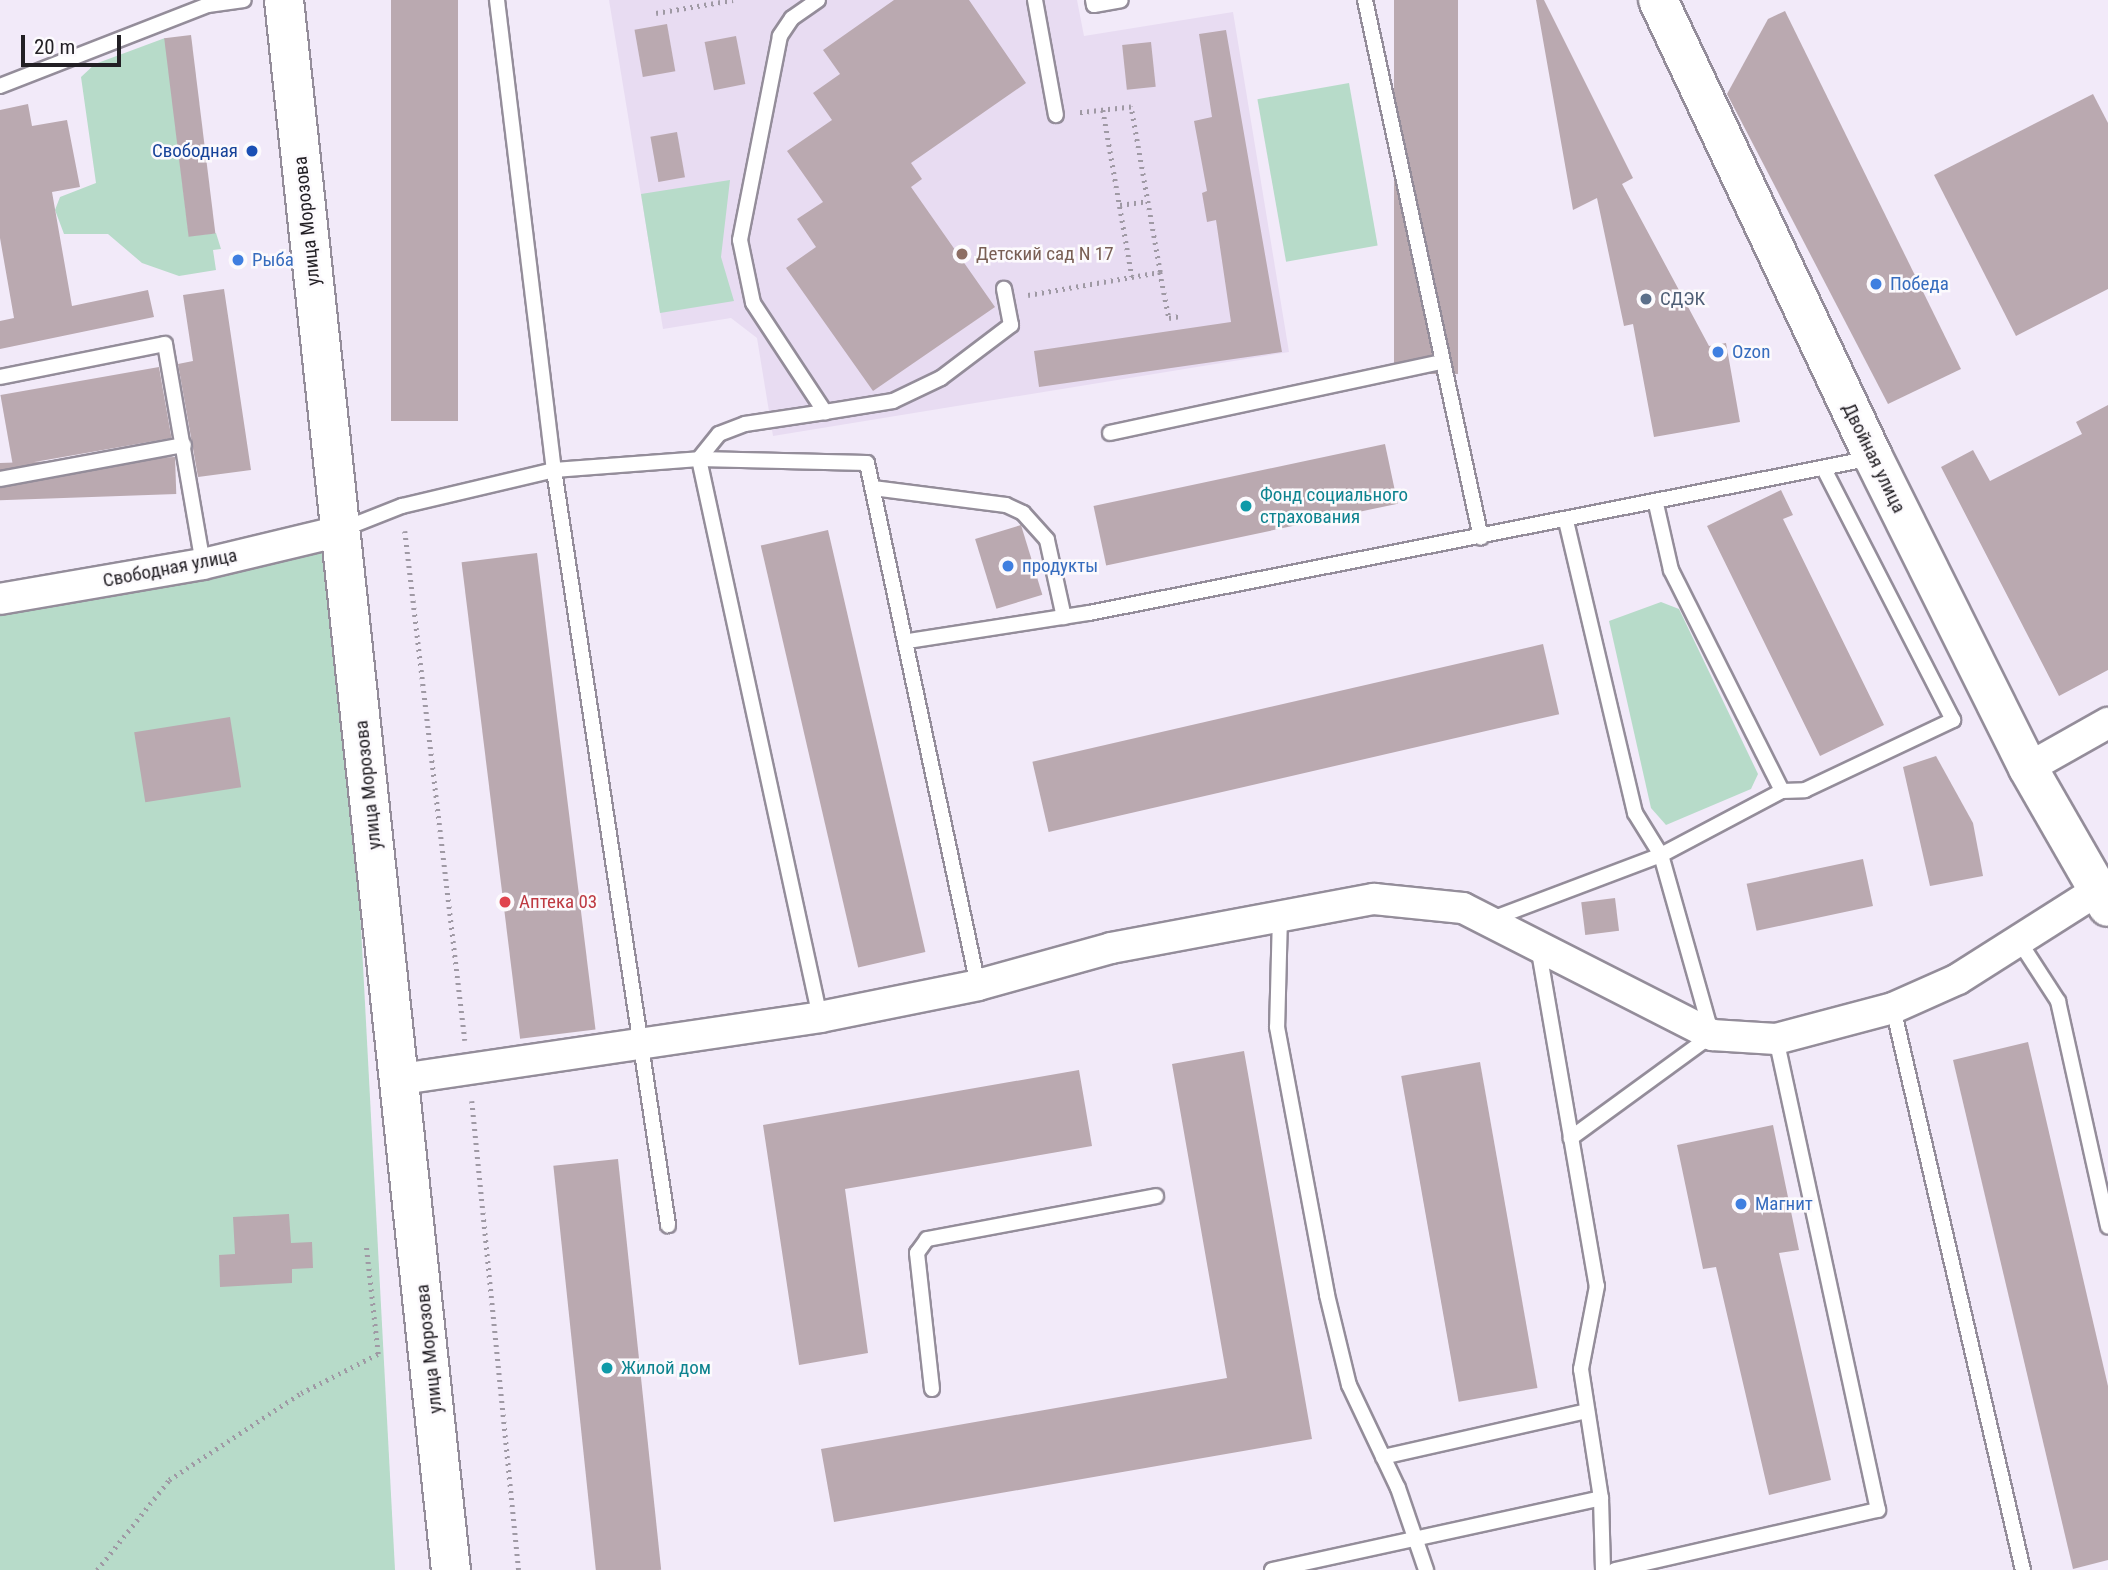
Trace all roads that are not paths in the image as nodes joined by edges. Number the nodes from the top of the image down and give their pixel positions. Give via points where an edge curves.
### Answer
1 (244, 0) edge
2 (284, 0) edge
3 (497, 0) edge
4 (818, 0) edge
5 (1035, 0) edge
6 (1093, 0) edge
7 (1121, 0) edge
8 (1365, 0) edge
9 (1658, 0) edge
10 (0, 86) edge
11 (1056, 115) road end
12 (1007, 294) road end
13 (1442, 362) junction
14 (0, 377) edge
15 (825, 412) junction
16 (1110, 433) dead end
17 (184, 445) junction
18 (1873, 457) junction
19 (699, 459) junction
20 (554, 470) junction
21 (1825, 471) junction
22 (0, 479) edge
23 (873, 488) junction
24 (1656, 503) junction
25 (1566, 521) junction
26 (340, 531) junction
27 (1481, 538) junction
28 (203, 564) junction
29 (0, 599) edge
30 (1064, 617) junction
31 (908, 641) junction
32 (2108, 723) edge
33 (2028, 768) junction
34 (1782, 791) junction
35 (1661, 855) junction
36 (2103, 899) edge
37 (1280, 916) junction
38 (1488, 920) junction
39 (2019, 941) junction
40 (1538, 946) junction
41 (978, 985) junction
42 (1893, 1008) junction
43 (820, 1017) junction
44 (1712, 1035) junction
45 (1776, 1039) junction
46 (639, 1044) junction
47 (402, 1079) junction
48 (1571, 1139) junction
49 (1156, 1196) dead end
50 (668, 1225) dead end
51 (2108, 1227) edge
52 (932, 1389) dead end
53 (1587, 1411) junction
54 (1383, 1457) junction
55 (1601, 1498) junction
56 (1419, 1538) junction
57 (451, 1570) edge
58 (1272, 1570) edge
59 (1426, 1570) edge
60 (1603, 1570) edge
61 (1615, 1570) edge
62 (2024, 1570) edge

1 - 10 lane via 208,5
2 - 26 street, улица Морозова
3 - 20 lane
4 - 15 lane via 792,18 780,36 740,240 752,303
5 - 11 lane
6 - 7 lane
8 - 13 lane
9 - 18 street, Двойная улица
12 - 15 lane via 1011,325 941,378 893,401
13 - 16 lane
13 - 27 lane
14 - 17 lane via 165,344
15 - 19 lane via 745,424 719,434
17 - 22 lane
17 - 28 lane
18 - 21 lane
18 - 33 street, Двойная улица
19 - 20 lane
19 - 23 lane via 867,463
19 - 43 lane
20 - 26 lane via 402,506
20 - 46 lane
21 - 24 lane
21 - 34 lane via 1953,720 1805,790
23 - 30 lane via 1006,505 1023,513 1047,540
23 - 31 lane
24 - 25 lane
24 - 34 lane via 1671,570
25 - 27 lane
25 - 35 lane via 1635,813
26 - 28 street, Свободная улица
26 - 47 street, улица Морозова
27 - 30 lane
28 - 29 street, Свободная улица
30 - 31 lane
31 - 41 lane
32 - 33 street
33 - 36 street, Двойная улица
34 - 35 lane
35 - 38 lane
35 - 44 lane
36 - 39 street
37 - 38 street via 1374,899 1463,908
37 - 41 street via 1111,948
37 - 54 lane via 1277,1027 1327,1295 1349,1385
38 - 40 street
39 - 42 street
39 - 51 lane via 2057,1001
40 - 44 street
40 - 48 lane
41 - 43 street
42 - 45 street
42 - 62 lane
43 - 46 street
44 - 45 street
44 - 48 lane
45 - 61 lane via 1878,1510
46 - 47 street
46 - 50 lane
47 - 57 street, улица Морозова
48 - 53 lane via 1597,1286 1581,1369
49 - 52 lane via 927,1239 917,1253
53 - 54 lane
53 - 55 lane
54 - 56 lane
55 - 56 lane
55 - 60 lane
56 - 58 lane
56 - 59 lane

